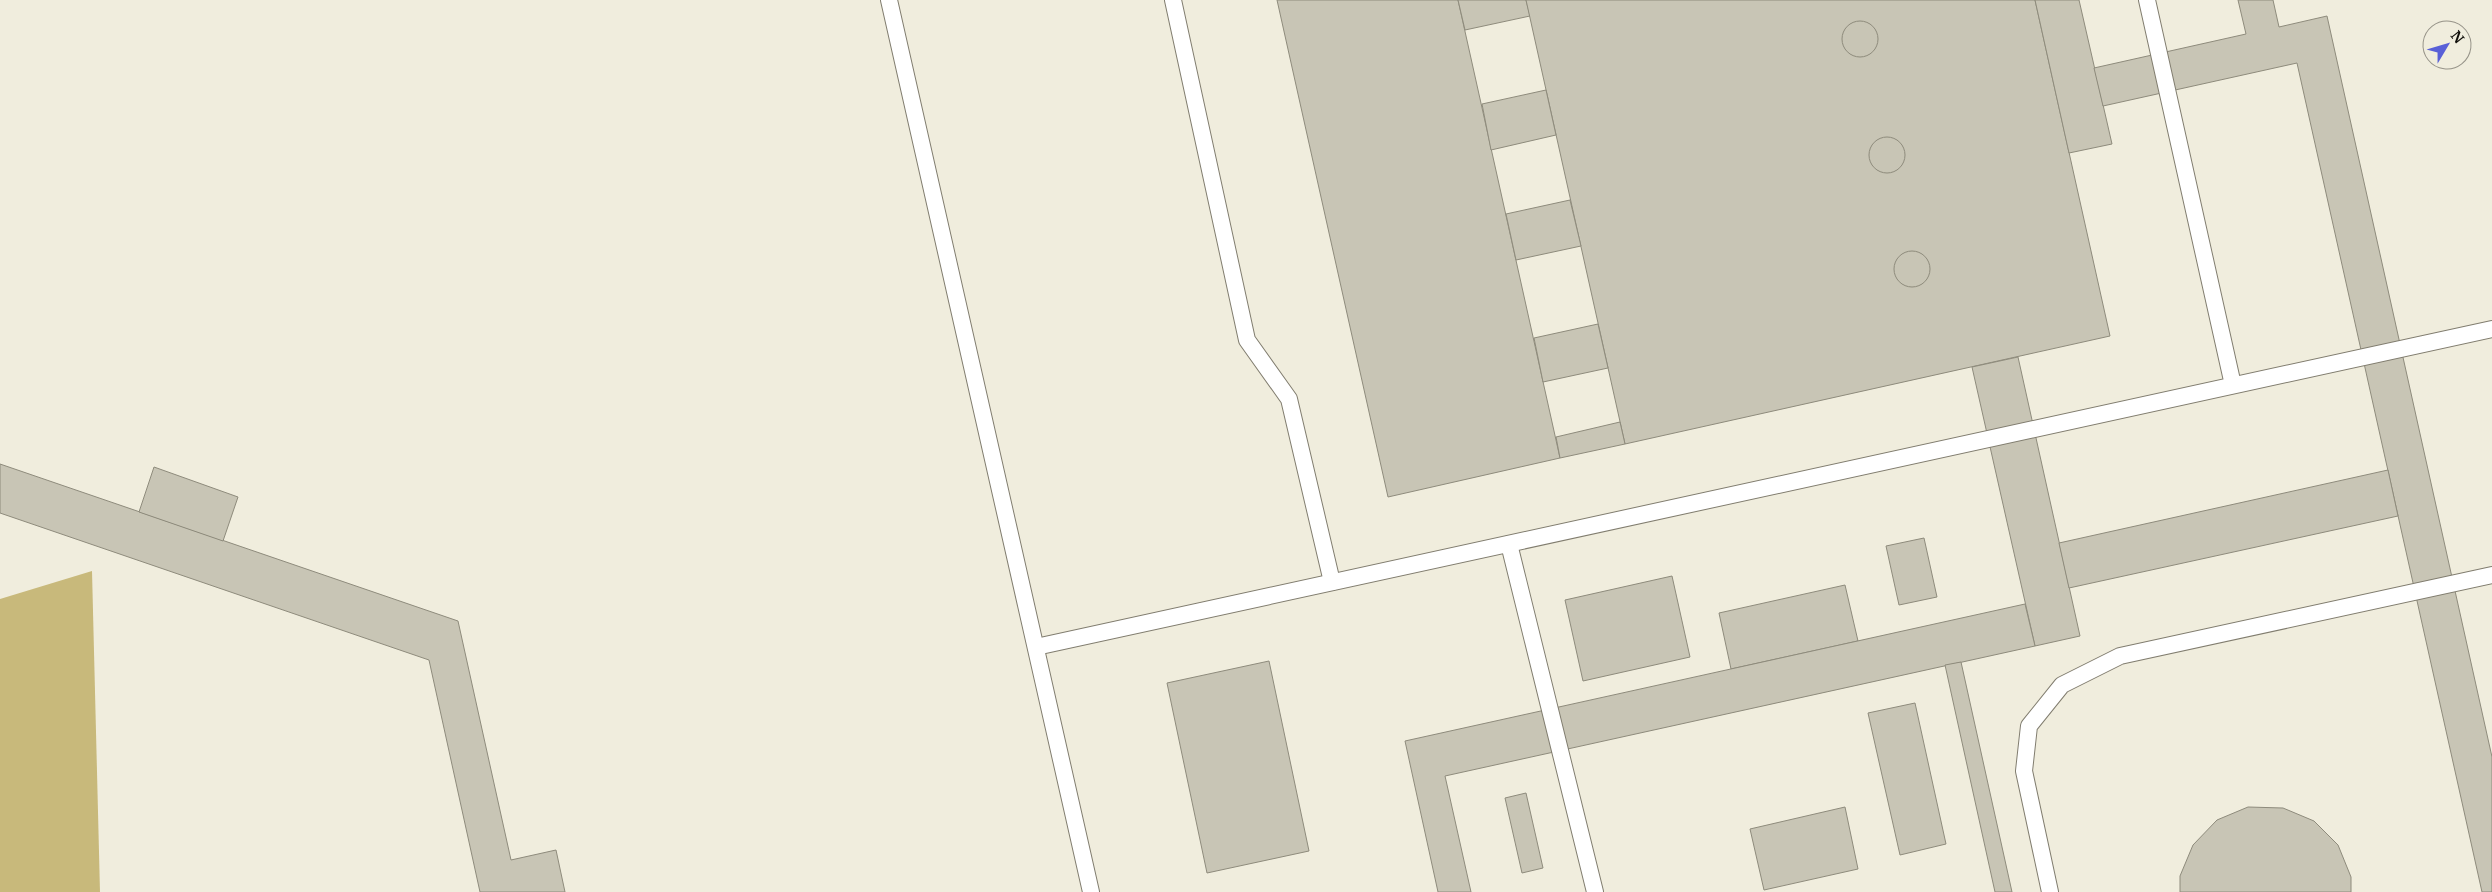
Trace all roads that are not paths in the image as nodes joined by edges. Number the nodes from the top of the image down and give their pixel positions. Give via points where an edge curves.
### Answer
1 (889, 0) edge
2 (1173, 0) edge
3 (2147, 0) edge
4 (2492, 329) edge
5 (2233, 385) junction
6 (1509, 544) junction
7 (2492, 575) edge
8 (1332, 582) junction
9 (1036, 648) junction
10 (1091, 892) edge
11 (1595, 892) edge
12 (2050, 892) edge

1 - 9 lane
2 - 8 lane via 1247,340 1289,399
3 - 5 lane
4 - 5 lane
5 - 6 lane
6 - 8 lane
6 - 11 lane
7 - 12 lane via 2120,656 2062,685 2029,726 2024,771
8 - 9 lane
9 - 10 lane

